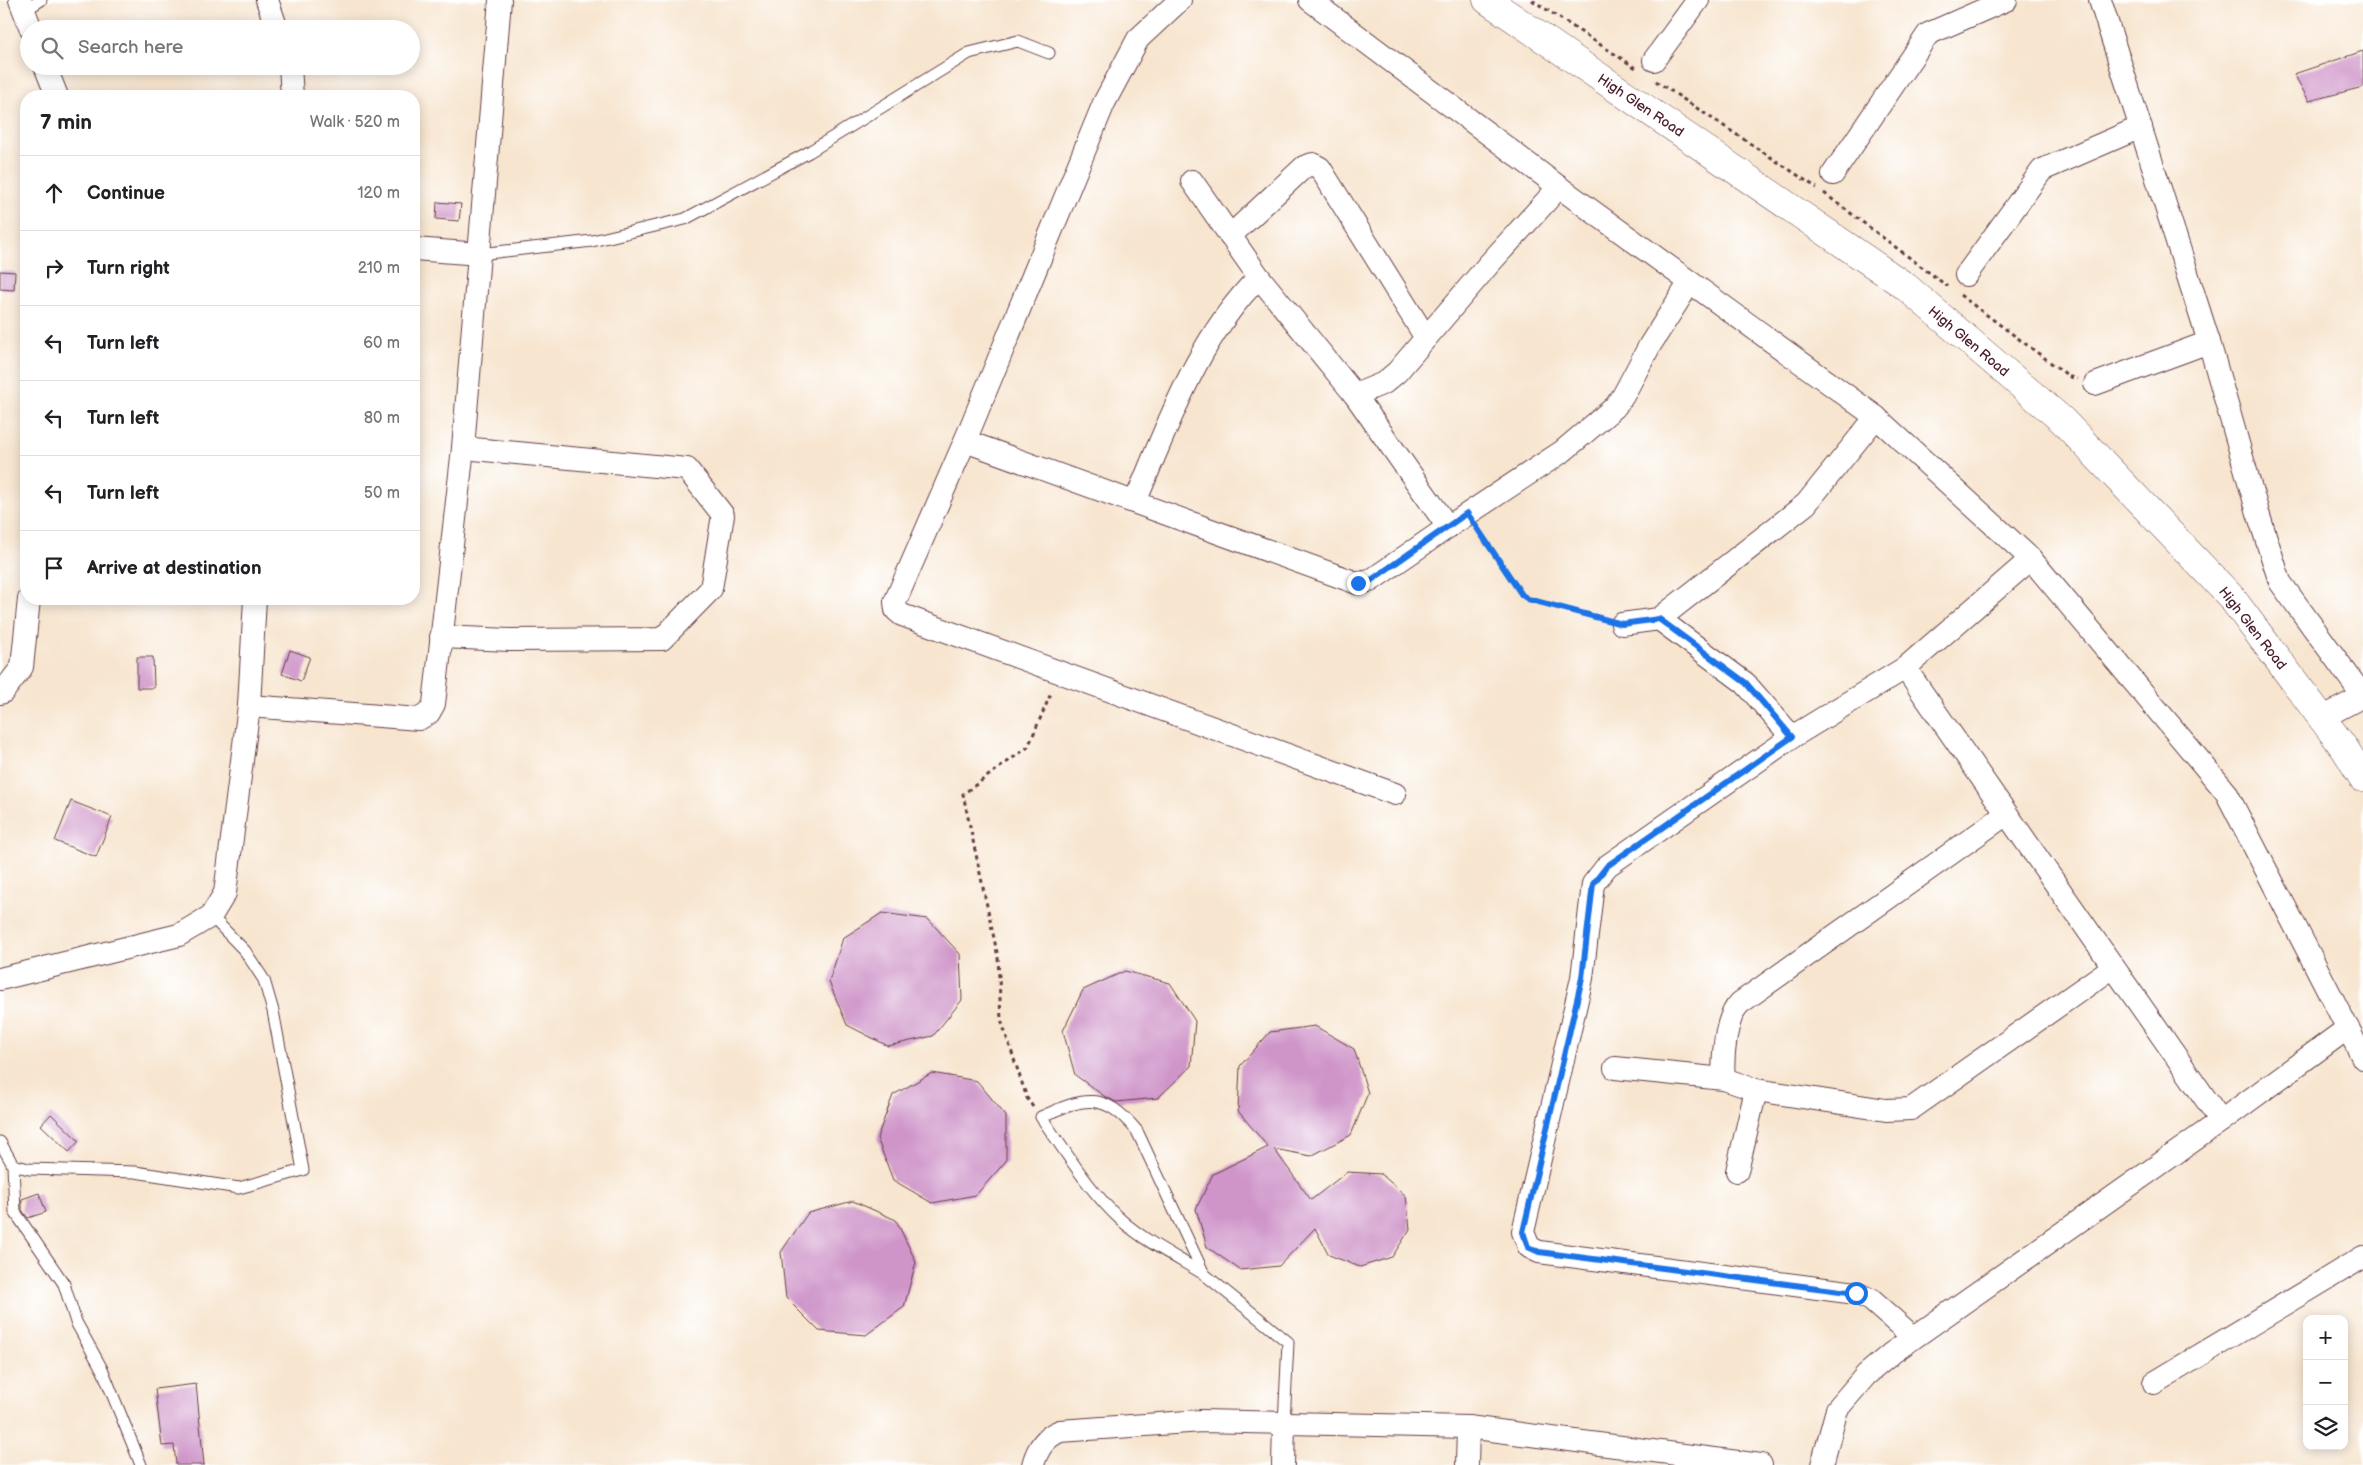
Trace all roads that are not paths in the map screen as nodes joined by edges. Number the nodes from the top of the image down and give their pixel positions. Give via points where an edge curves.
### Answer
1 (267, 0) edge
2 (500, 0) edge
3 (1180, 0) edge
4 (1310, 0) edge
5 (1487, 0) edge
6 (1698, 0) edge
7 (2006, 0) edge
8 (2100, 0) edge
9 (275, 20) edge
10 (1049, 54) dead end
11 (1649, 70) road end
12 (49, 75) edge
13 (291, 75) edge
14 (55, 90) edge
15 (292, 90) edge
16 (2141, 127) junction
17 (1833, 174) dead end
18 (1192, 181) dead end
19 (1559, 186) junction
20 (1230, 236) junction
21 (420, 249) edge
22 (480, 254) junction
23 (1259, 277) junction
24 (1690, 282) junction
25 (1959, 286) road end
26 (1426, 338) junction
27 (2209, 342) junction
28 (2095, 384) road end
29 (1355, 395) junction
30 (1876, 416) junction
31 (965, 441) junction
32 (463, 448) junction
33 (1135, 502) junction
34 (1448, 527) junction
35 (2032, 559) junction
36 (28, 605) edge
37 (255, 605) edge
38 (1659, 619) junction
39 (1622, 624) road end
40 (441, 637) junction
41 (1905, 668) junction
42 (0, 693) edge
43 (2363, 696) edge
44 (249, 706) junction
45 (2322, 718) junction
46 (1792, 737) junction
47 (2363, 778) edge
48 (1395, 794) dead end
49 (2006, 815) junction
50 (211, 916) junction
51 (2112, 968) junction
52 (0, 979) edge
53 (2348, 1028) junction
54 (2363, 1058) edge
55 (1616, 1068) dead end
56 (1724, 1080) junction
57 (1756, 1090) junction
58 (2221, 1121) junction
59 (0, 1142) edge
60 (13, 1165) junction
61 (1737, 1171) dead end
62 (2363, 1257) edge
63 (1204, 1274) junction
64 (1913, 1337) junction
65 (2154, 1383) dead end
66 (1284, 1424) junction
67 (1468, 1427) junction
68 (1664, 1460) edge
69 (141, 1465) edge
70 (1033, 1465) edge
71 (1283, 1465) edge
72 (1467, 1465) edge
73 (1761, 1465) edge
74 (1822, 1465) edge

1 - 9 street
2 - 22 street
3 - 31 street via 1138,39 1104,103
4 - 19 street
5 - 45 main road, High Glen Road via 1905,286 2062,420 2231,597
6 - 11 street
7 - 17 street via 1928,34
8 - 16 street
10 - 22 lane via 1018,41 969,53 809,152 685,219 592,241
12 - 14 street
13 - 15 street
16 - 25 street via 2042,170
16 - 27 street
18 - 20 street
19 - 24 street
19 - 26 street
20 - 23 street
20 - 26 street via 1304,167 1314,164 1320,168
21 - 22 street
22 - 32 street
23 - 29 street
23 - 33 street via 1237,299 1198,359
24 - 30 street
24 - 34 street via 1615,407 1563,451
26 - 29 street via 1384,383
27 - 28 street
27 - 43 street via 2280,582
29 - 34 street
30 - 35 street
30 - 38 street via 1806,504
31 - 33 street
31 - 48 street via 895,602 896,610 902,615
32 - 40 street
32 - 40 street via 687,469 723,515 711,589 662,639
33 - 34 street via 1358,583 1370,581
35 - 41 street
35 - 53 street via 2226,792
36 - 42 street via 22,667
37 - 44 street
38 - 39 street
38 - 46 street via 1746,683
40 - 44 street via 434,704 419,719
41 - 46 street
41 - 49 street
43 - 45 street
44 - 50 street via 225,893
45 - 47 main road, High Glen Road
46 - 64 street via 1607,866 1593,884 1582,978 1523,1237 1528,1247 1539,1252 1856,1293 1871,1300
49 - 51 street
49 - 56 street via 1740,1003 1730,1019
50 - 52 street via 179,935
50 - 60 lane via 245,951 264,980 304,1170 239,1188 135,1172 29,1169
51 - 57 street via 1911,1110 1886,1110
51 - 58 street
53 - 54 street
53 - 58 street
55 - 56 street
56 - 57 street
57 - 61 street
58 - 64 street
59 - 60 lane
60 - 69 lane via 15,1212 64,1284 76,1322 103,1371
62 - 65 street
63 - 63 lane via 1137,1131 1122,1113 1097,1101 1076,1102 1041,1117 1093,1190 1121,1219 1150,1242
63 - 66 lane via 1288,1342
64 - 74 street via 1866,1375 1837,1409
66 - 67 street
66 - 70 street via 1202,1421 1070,1429 1049,1435
66 - 71 street
67 - 68 street
67 - 72 street
68 - 73 street

